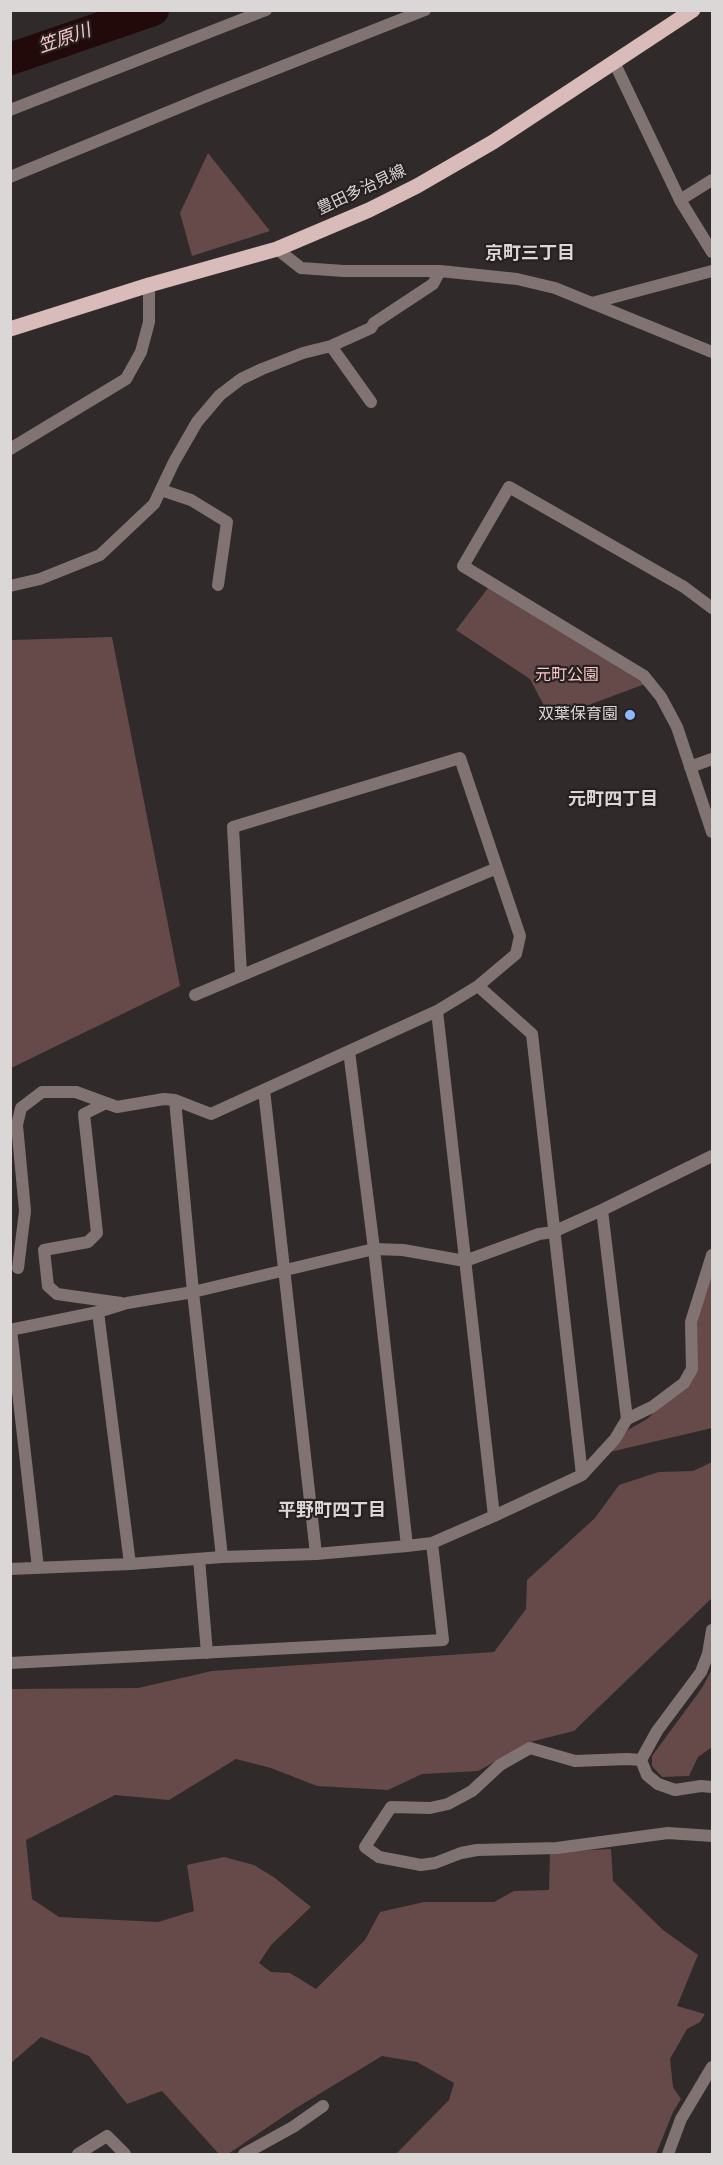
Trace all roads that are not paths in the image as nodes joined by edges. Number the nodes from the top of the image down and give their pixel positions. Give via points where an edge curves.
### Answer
1 (266, 10) edge
2 (425, 10) edge
3 (693, 10) edge
4 (614, 62) junction
5 (10, 110) edge
6 (10, 177) edge
7 (712, 180) edge
8 (680, 200) junction
9 (277, 249) junction
10 (712, 252) edge
11 (440, 271) junction
12 (712, 271) edge
13 (149, 285) junction
14 (592, 303) junction
15 (10, 329) edge
16 (331, 346) junction
17 (712, 352) edge
18 (371, 402) dead end
19 (10, 449) edge
20 (161, 490) junction
21 (218, 585) dead end
22 (10, 586) edge
23 (712, 608) edge
24 (712, 759) edge
25 (690, 767) junction
26 (712, 832) edge
27 (497, 868) junction
28 (241, 974) junction
29 (478, 986) junction
30 (195, 995) dead end
31 (437, 1011) junction
32 (349, 1051) junction
33 (264, 1090) junction
34 (175, 1100) junction
35 (104, 1104) junction
36 (712, 1155) edge
37 (602, 1210) junction
38 (553, 1232) junction
39 (374, 1249) junction
40 (712, 1255) edge
41 (465, 1262) junction
42 (18, 1268) dead end
43 (285, 1269) junction
44 (193, 1292) junction
45 (127, 1303) junction
46 (98, 1312) junction
47 (11, 1330) edge
48 (627, 1419) junction
49 (582, 1475) junction
50 (494, 1516) junction
51 (432, 1543) junction
52 (407, 1546) junction
53 (316, 1554) junction
54 (222, 1557) junction
55 (199, 1559) junction
56 (129, 1564) junction
57 (38, 1568) junction
58 (10, 1569) edge
59 (712, 1630) edge
60 (207, 1653) junction
61 (10, 1663) edge
62 (641, 1760) junction
63 (712, 1787) edge
64 (712, 1836) edge
65 (712, 2067) edge
66 (323, 2106) dead end
67 (78, 2154) edge
68 (125, 2154) edge
69 (244, 2154) edge
70 (669, 2154) edge

1 - 5 street
2 - 6 street
3 - 4 main road, 豊田多治見線
4 - 8 street
4 - 9 main road, 豊田多治見線 via 493,142 417,186
7 - 8 street
8 - 10 street
9 - 11 street via 301,268
9 - 13 main road, 豊田多治見線
11 - 14 street via 517,279 555,288
11 - 16 street via 433,284 374,322 371,328
12 - 14 street
13 - 15 main road, 豊田多治見線
13 - 19 street via 149,322 141,352 126,379
14 - 17 street
16 - 18 street
16 - 20 street via 262,369 220,395 197,422
20 - 21 street via 191,500 227,522
20 - 22 street via 154,504 100,555 40,579
23 - 25 street via 684,587 509,487 463,566 644,676 677,727
24 - 25 street
25 - 26 street
27 - 28 street
27 - 28 street via 460,758 233,827
27 - 29 street via 520,936 516,954
28 - 30 street
29 - 31 street
29 - 38 street via 532,1034
31 - 32 street
31 - 41 street
32 - 33 street
32 - 39 street
33 - 34 street via 211,1114
33 - 43 street
34 - 35 street via 164,1098 117,1107
34 - 44 street
35 - 42 street via 76,1092 42,1092 21,1108 17,1125 25,1211
35 - 45 street via 84,1114 97,1233 88,1242 44,1250 48,1286 57,1294
36 - 37 street
37 - 38 street
37 - 48 street
38 - 41 street
38 - 49 street
39 - 41 street via 403,1250
39 - 43 street
39 - 52 street
40 - 48 street via 691,1322 692,1369 684,1383 652,1407
41 - 50 street
43 - 44 street
43 - 53 street
44 - 45 street
44 - 54 street
45 - 46 street
46 - 47 street
46 - 56 street
47 - 57 street
48 - 49 street via 615,1439
49 - 50 street
50 - 51 street
51 - 52 street
51 - 60 street via 443,1640
52 - 53 street
53 - 54 street
54 - 55 street
55 - 56 street
55 - 60 street
56 - 57 street
57 - 58 street
59 - 62 street via 701,1672 657,1731
60 - 61 street
62 - 63 street via 647,1775 658,1785 675,1790
62 - 64 street via 575,1761 530,1748 448,1804 430,1808 391,1807 365,1846 379,1857 421,1865 477,1850 557,1848 668,1833
65 - 70 street via 681,2120
66 - 69 street
67 - 68 street via 107,2136

